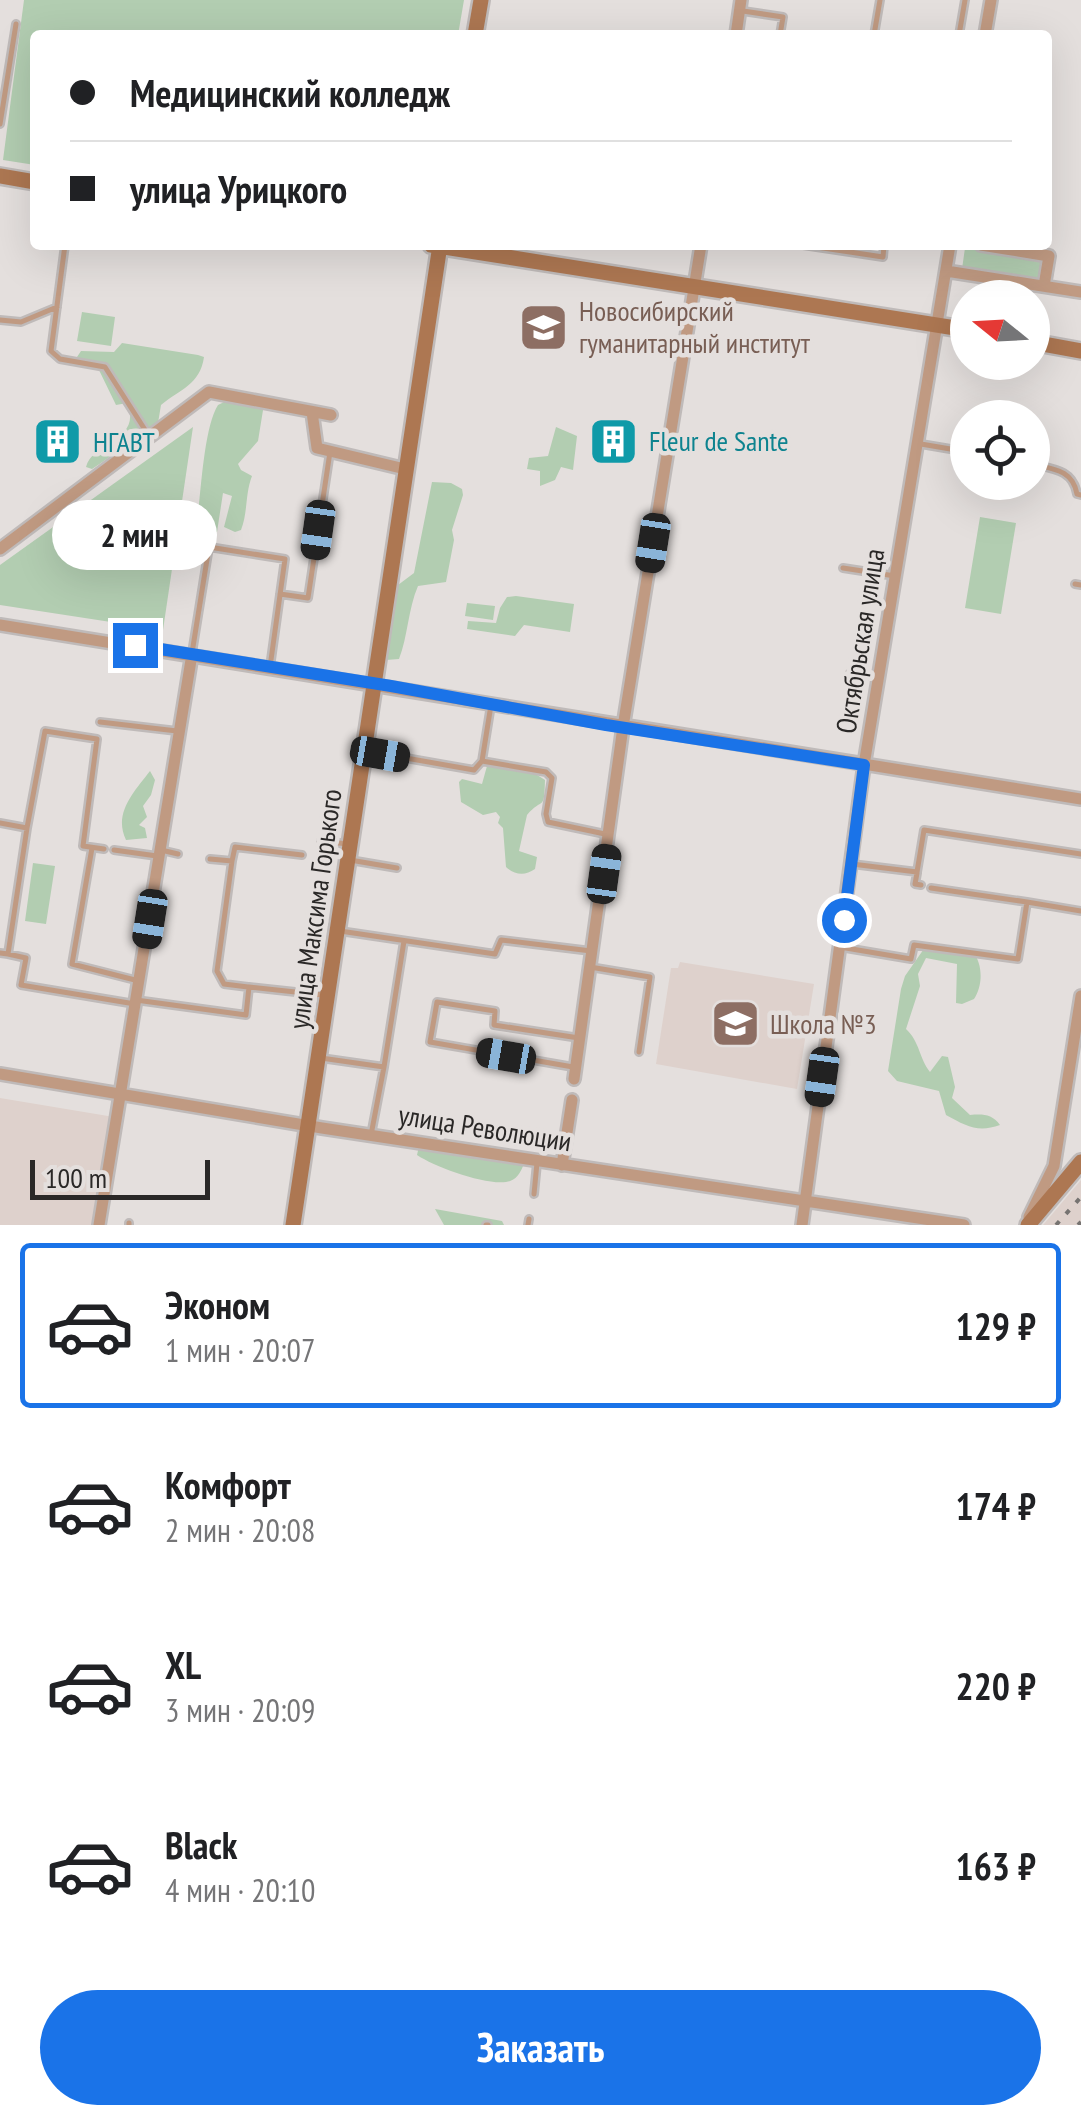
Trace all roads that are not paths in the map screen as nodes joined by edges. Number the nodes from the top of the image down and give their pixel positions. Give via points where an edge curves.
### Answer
1 (481, 0) edge
2 (880, 0) edge
3 (965, 0) edge
4 (991, 0) edge
5 (741, 6) edge
6 (16, 24) dead end
7 (476, 30) edge
8 (781, 30) edge
9 (875, 30) edge
10 (960, 30) edge
11 (986, 30) edge
12 (0, 124) edge
13 (0, 176) edge
14 (30, 181) edge
15 (64, 250) edge
16 (436, 250) edge
17 (463, 250) edge
18 (699, 250) edge
19 (839, 250) edge
20 (884, 250) edge
21 (949, 250) edge
22 (1011, 250) edge
23 (946, 271) junction
24 (1005, 280) edge
25 (1045, 280) edge
26 (694, 286) junction
27 (1050, 287) edge
28 (1081, 292) edge
29 (57, 308) junction
30 (0, 320) edge
31 (937, 325) junction
32 (950, 327) edge
33 (1050, 345) edge
34 (1081, 351) edge
35 (312, 412) junction
36 (330, 415) dead end
37 (148, 436) junction
38 (918, 444) junction
39 (950, 449) edge
40 (330, 451) junction
41 (1050, 468) edge
42 (406, 469) junction
43 (1081, 495) edge
44 (3, 542) edge
45 (844, 568) dead end
46 (896, 576) junction
47 (280, 594) junction
48 (0, 625) edge
49 (192, 654) junction
50 (270, 667) junction
51 (850, 672) dead end
52 (878, 677) junction
53 (374, 683) junction
54 (492, 704) junction
55 (100, 722) dead end
56 (623, 727) junction
57 (180, 732) junction
58 (363, 751) junction
59 (482, 762) junction
60 (864, 765) junction
61 (1081, 799) edge
62 (0, 823) edge
63 (27, 828) junction
64 (609, 835) junction
65 (321, 841) dead end
66 (92, 848) junction
67 (104, 849) dead end
68 (114, 850) dead end
69 (348, 852) junction
70 (160, 854) junction
71 (178, 854) dead end
72 (1081, 854) edge
73 (302, 855) dead end
74 (210, 859) dead end
75 (232, 861) junction
76 (852, 864) junction
77 (397, 868) dead end
78 (917, 872) junction
79 (921, 885) dead end
80 (931, 888) dead end
81 (1027, 902) junction
82 (1081, 911) edge
83 (337, 931) junction
84 (404, 941) junction
85 (840, 948) junction
86 (593, 951) junction
87 (4, 954) edge
88 (590, 968) junction
89 (140, 981) junction
90 (249, 988) junction
91 (327, 996) junction
92 (1081, 996) edge
93 (136, 1002) junction
94 (580, 1038) junction
95 (639, 1052) dead end
96 (318, 1058) junction
97 (384, 1067) junction
98 (575, 1073) joint
99 (0, 1074) edge
100 (121, 1093) junction
101 (572, 1100) dead end
102 (308, 1126) junction
103 (371, 1135) junction
104 (537, 1161) junction
105 (1081, 1162) edge
106 (562, 1165) junction
107 (534, 1194) dead end
108 (805, 1201) junction
109 (100, 1225) edge
110 (294, 1225) edge
111 (802, 1225) edge
112 (964, 1225) edge
113 (1026, 1225) edge

1 - 7 street
2 - 9 lane
3 - 10 lane
4 - 11 street
5 - 8 lane via 783,17
6 - 12 lane
13 - 14 street
15 - 29 lane
16 - 42 street, улица Максима Горького
17 - 26 street
18 - 26 street
19 - 20 lane via 883,256
21 - 23 street, Октябрьская улица
22 - 25 street via 1048,256
23 - 24 street
23 - 31 street, Октябрьская улица
26 - 31 street
26 - 56 street
27 - 28 street
29 - 30 lane via 20,322
29 - 37 lane via 52,351 60,359 105,367
31 - 32 street
31 - 38 street, Октябрьская улица
33 - 34 street
35 - 36 street
35 - 37 street via 209,386
35 - 40 street via 317,448
37 - 44 street
38 - 39 lane
38 - 46 street, Октябрьская улица
40 - 42 street
40 - 47 lane via 308,598
41 - 43 lane via 1072,478
42 - 53 street, улица Максима Горького
45 - 46 lane
46 - 52 street, Октябрьская улица
47 - 49 lane via 284,559 209,548
47 - 50 lane
48 - 49 street
49 - 50 street
49 - 57 street
50 - 53 street
51 - 52 lane
52 - 60 street, Октябрьская улица
53 - 54 street
53 - 58 street, улица Максима Горького
54 - 56 street
54 - 59 lane
55 - 57 lane
56 - 60 street
56 - 64 street
57 - 70 street
58 - 59 lane via 474,770
58 - 69 street, улица Максима Горького
59 - 64 lane via 549,774 548,822
60 - 61 street
60 - 76 street, Октябрьская улица
62 - 63 lane
63 - 66 lane via 44,731 98,739 83,846
63 - 87 lane
64 - 86 street
65 - 69 lane
66 - 67 lane
66 - 89 lane via 72,964
68 - 70 lane
69 - 77 lane
69 - 83 street, улица Максима Горького
70 - 71 lane
70 - 89 street
72 - 78 lane via 924,830
73 - 75 lane via 234,847
74 - 75 lane
75 - 90 lane via 216,972 224,984
76 - 78 lane
76 - 85 street, Октябрьская улица
78 - 79 lane
80 - 81 lane
81 - 82 lane
81 - 85 lane via 1018,959 914,945 911,958
83 - 84 lane
83 - 91 street, улица Максима Горького
84 - 86 lane via 495,954 500,940
84 - 97 lane
85 - 108 street, Октябрьская улица
86 - 88 street
87 - 93 lane via 26,958 21,985
88 - 94 street
88 - 95 lane via 650,977
89 - 93 street
90 - 91 lane
90 - 93 lane via 246,1015
91 - 96 street, улица Максима Горького
92 - 113 street via 1054,1166
93 - 100 street
94 - 98 street
94 - 98 lane via 494,1026 495,1012 436,1002 430,1042
96 - 97 lane
96 - 102 street, улица Максима Горького
97 - 103 lane
99 - 100 street, улица Революции
100 - 102 street, улица Революции
100 - 109 street
101 - 106 street
102 - 103 street, улица Революции
102 - 110 street, улица Максима Горького
103 - 104 street, улица Революции
104 - 106 street, улица Революции
104 - 107 lane
105 - 113 street
106 - 108 street, улица Революции
108 - 111 street, Октябрьская улица
108 - 112 street, улица Революции

